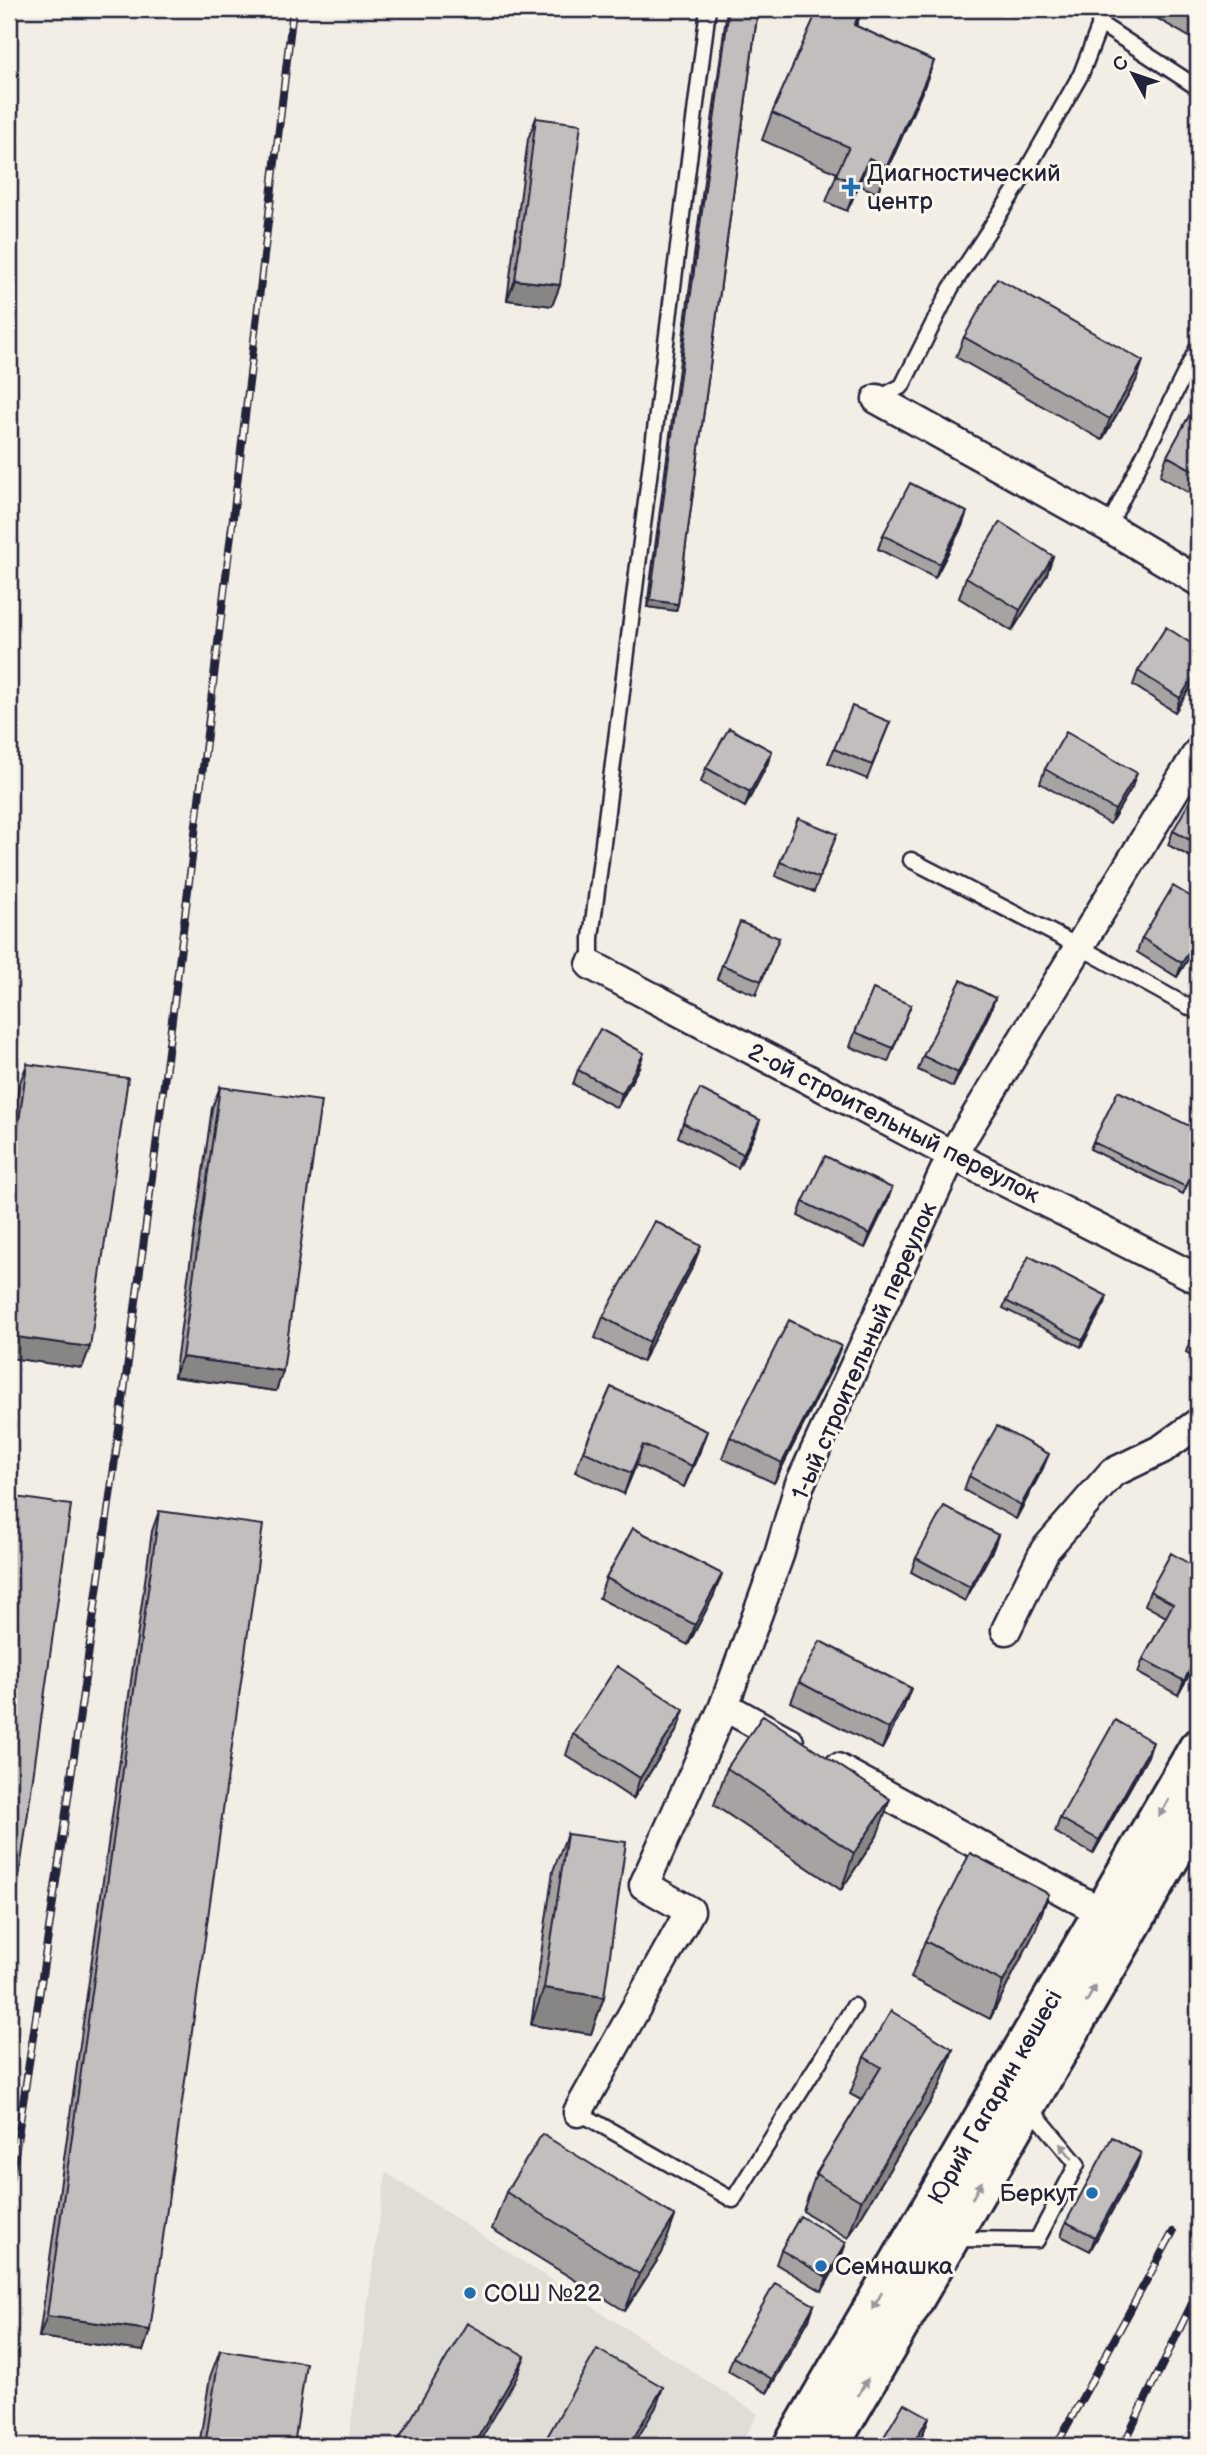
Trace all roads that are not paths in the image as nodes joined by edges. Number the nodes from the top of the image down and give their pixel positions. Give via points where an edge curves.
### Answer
1 (708, 9) edge
2 (1106, 9) edge
3 (1099, 23) junction
4 (1198, 88) edge
5 (1198, 347) edge
6 (877, 399) joint
7 (1108, 527) junction
8 (1198, 581) edge
9 (1198, 752) edge
10 (911, 860) dead end
11 (1080, 947) junction
12 (591, 965) joint
13 (1198, 1012) edge
14 (952, 1155) junction
15 (1198, 1279) edge
16 (1198, 1423) edge
17 (1006, 1630) dead end
18 (724, 1706) junction
19 (1198, 1749) edge
20 (1198, 1809) edge
21 (1116, 1920) junction
22 (854, 2006) dead end
23 (1027, 2104) junction
24 (578, 2112) joint
25 (949, 2239) junction
26 (793, 2446) edge
27 (829, 2446) edge

1 - 12 lane
2 - 3 lane
3 - 4 lane
3 - 6 lane via 1081,74 1017,187 951,288 902,386
5 - 7 lane
6 - 7 street
7 - 8 street
9 - 11 street, 1-ый строительный переулок
10 - 11 lane
11 - 13 lane
11 - 14 street, 1-ый строительный переулок
12 - 14 street, 2-ой строительный переулок
14 - 15 street, 2-ой строительный переулок
14 - 18 street, 1-ый строительный переулок via 799,1486
16 - 17 street via 1162,1449 1112,1473 1045,1550
18 - 21 street
18 - 24 street, 1-ый строительный переулок via 645,1885 690,1911
19 -> 21 main road, Юрий Гагарин көшесі
20 - 21 main road, Юрий Гагарин көшесі
23 -> 21 main road, Юрий Гагарин көшесі
21 -> 26 main road, Юрий Гагарин көшесі
22 - 24 lane via 733,2200
25 -> 23 main road, Юрий Гагарин көшесі
25 -> 23 lane via 1037,2240 1077,2164
27 -> 25 main road, Юрий Гагарин көшесі

